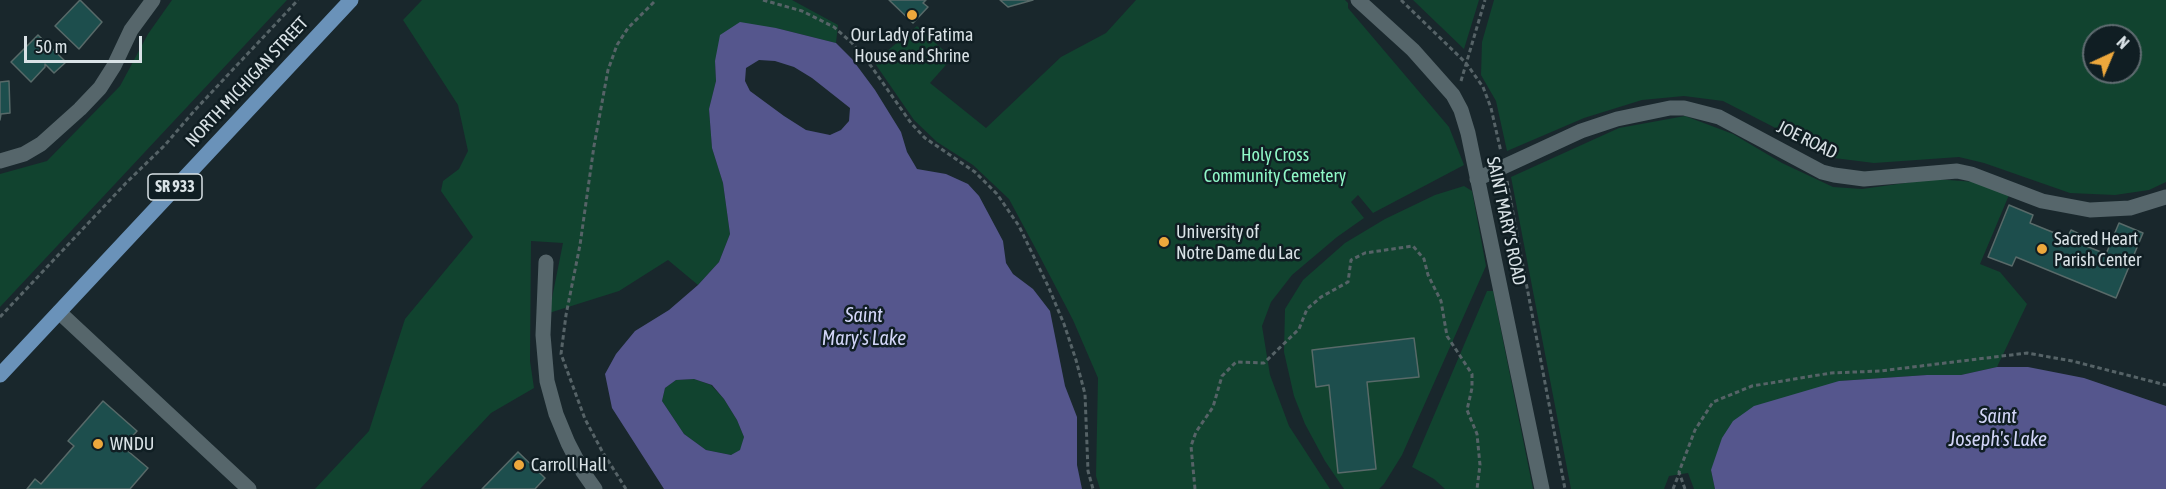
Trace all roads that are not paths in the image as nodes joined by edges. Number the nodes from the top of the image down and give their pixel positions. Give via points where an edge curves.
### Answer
1 (153, 0) edge
2 (351, 0) edge
3 (1358, 0) edge
4 (0, 160) edge
5 (1477, 179) junction
6 (2166, 197) edge
7 (546, 262) dead end
8 (59, 312) junction
9 (0, 375) edge
10 (249, 489) edge
11 (595, 489) edge
12 (1542, 489) edge

1 - 4 street via 131,30 100,88 80,109 41,144 24,154
2 - 8 main road, NORTH MICHIGAN STREET / SR 933
3 - 5 street, SAINT MARY'S ROAD via 1413,50 1453,95 1468,133
5 - 6 street, JOE ROAD via 1581,131 1670,108 1684,108 1719,117 1834,176 1864,179 1957,171 2042,201 2090,210 2130,208
5 - 12 street, SAINT MARY'S ROAD
7 - 11 street via 543,336 547,381 555,414
8 - 9 main road, NORTH MICHIGAN STREET / SR 933
8 - 10 street

